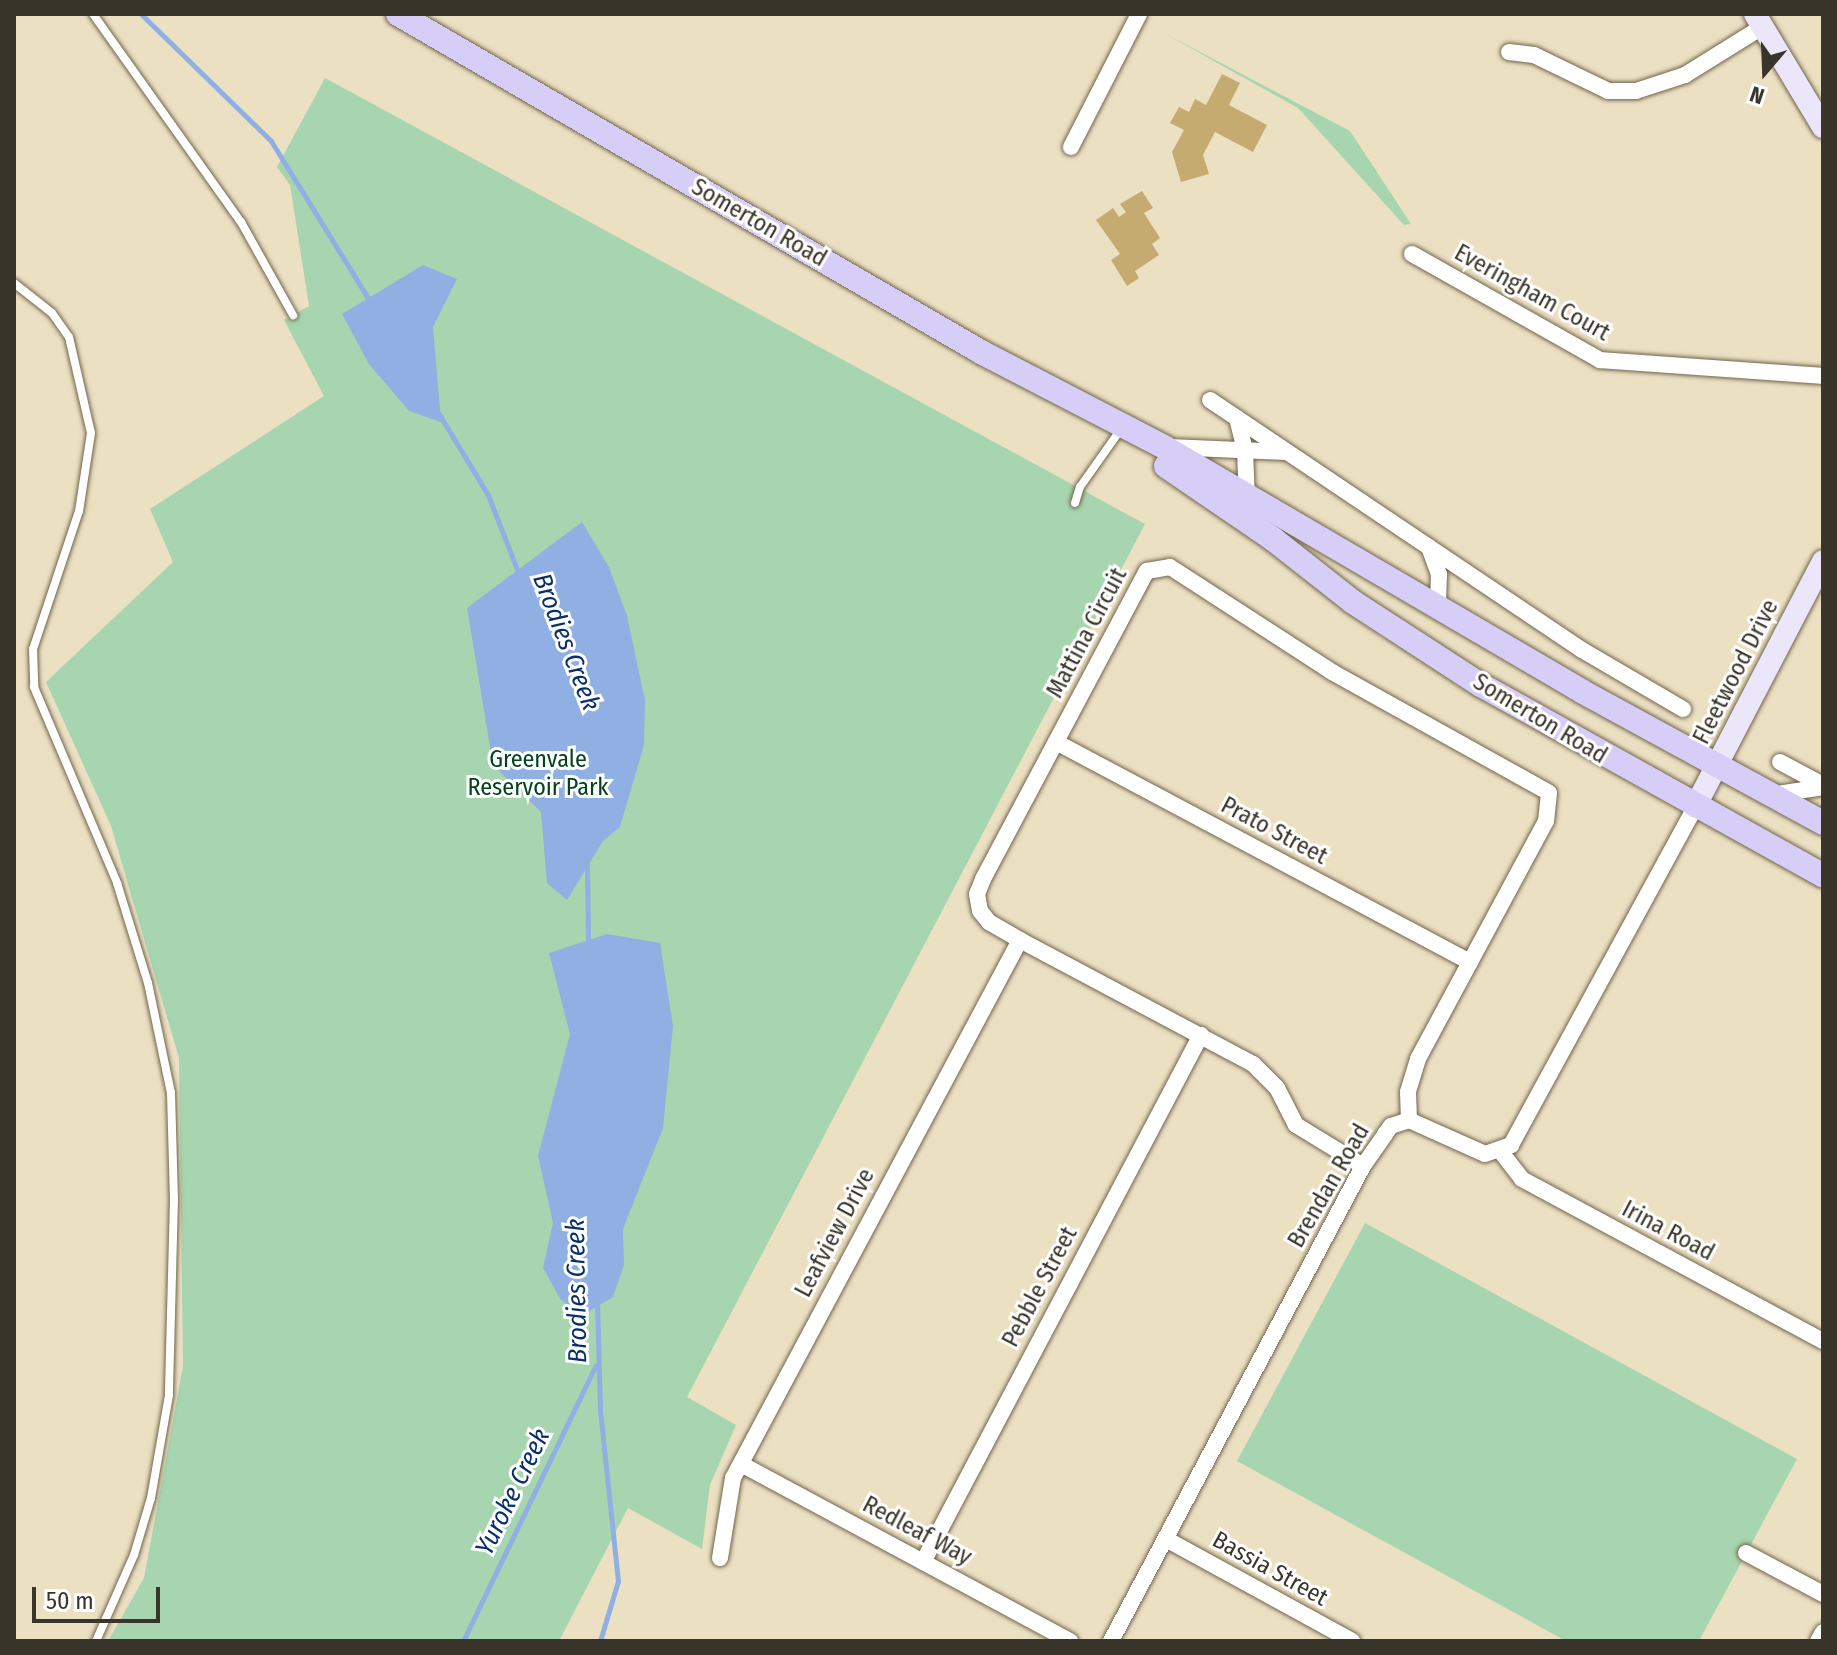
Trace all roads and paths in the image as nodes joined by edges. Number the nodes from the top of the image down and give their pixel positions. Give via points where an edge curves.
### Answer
1 (93, 14) edge
2 (398, 14) edge
3 (1139, 14) edge
4 (1758, 20) edge
5 (1509, 52) dead end
6 (1823, 127) edge
7 (1071, 147) dead end
8 (1412, 254) dead end
9 (14, 283) edge
10 (293, 315) dead end
11 (1823, 376) edge
12 (1210, 400) dead end
13 (1237, 418) junction
14 (1121, 429) junction
15 (1164, 447) junction
16 (1245, 450) junction
17 (1287, 452) junction
18 (1245, 496) junction
19 (1075, 503) dead end
20 (1273, 539) junction
21 (1429, 547) junction
22 (1823, 561) edge
23 (1438, 607) junction
24 (1683, 709) dead end
25 (1056, 742) junction
26 (1780, 762) dead end
27 (1717, 766) junction
28 (1823, 786) edge
29 (1771, 795) junction
30 (1695, 807) junction
31 (1823, 823) edge
32 (1823, 875) edge
33 (1020, 940) junction
34 (1470, 962) junction
35 (1201, 1035) junction
36 (1409, 1120) junction
37 (1501, 1152) junction
38 (1363, 1166) junction
39 (1823, 1341) edge
40 (741, 1464) junction
41 (1166, 1539) junction
42 (1746, 1553) dead end
43 (720, 1558) dead end
44 (923, 1562) junction
45 (1823, 1594) edge
46 (1823, 1632) edge
47 (96, 1641) edge
48 (1070, 1641) edge
49 (1111, 1641) edge
50 (1352, 1641) edge
51 (1818, 1641) edge

1 - 10 lane via 241,222
2 - 14 main road, Somerton Road
3 - 7 street
4 - 5 street via 1685,75 1636,91 1608,91 1534,55
4 - 6 street
8 - 11 street, Everingham Court via 1600,360
9 - 47 lane via 52,313 69,337 91,433 79,511 33,649 34,687 117,883 148,983 171,1093 169,1395 151,1498 134,1555
12 - 13 street
13 - 16 street
13 - 17 street
14 - 15 main road, Somerton Road
14 - 19 lane via 1080,487
14 - 20 main road, Somerton Road
15 - 16 street, Somerton Road
15 - 18 main road, Somerton Road
16 - 17 street, Somerton Road
16 - 18 street
17 - 21 street
18 - 20 street, Somerton Road
18 - 23 main road, Somerton Road
20 - 30 main road, Somerton Road via 1353,602 1481,685
21 - 23 street via 1439,574
21 - 24 street via 1589,655
22 - 27 street, Fleetwood Drive
23 - 27 main road, Somerton Road
25 - 33 street, Mattina Circuit via 977,894 989,922
25 - 34 street, Prato Street
25 - 34 street, Mattina Circuit via 1137,585 1147,571 1170,567 1332,672 1549,793 1546,821
26 - 28 street
27 - 29 main road, Somerton Road
27 - 30 street, Fleetwood Drive
28 - 29 street
29 - 31 main road, Somerton Road
30 - 32 main road, Somerton Road
30 - 37 street via 1521,1132
33 - 35 street, Mattina Circuit
33 - 40 street, Leafview Drive
34 - 36 street, Mattina Circuit via 1418,1059 1408,1092
35 - 38 street, Mattina Circuit via 1267,1075 1296,1125
35 - 44 street, Pebble Street
36 - 37 street, Brendan Road via 1474,1151
36 - 38 street, Brendan Road via 1391,1126
37 - 39 street, Irina Road via 1522,1179
38 - 41 street, Brendan Road
40 - 43 street, Leafview Drive via 727,1501
40 - 44 street, Redleaf Way
41 - 49 street, Brendan Road
41 - 50 street, Bassia Street
42 - 45 street
44 - 48 street, Redleaf Way
46 - 51 street

